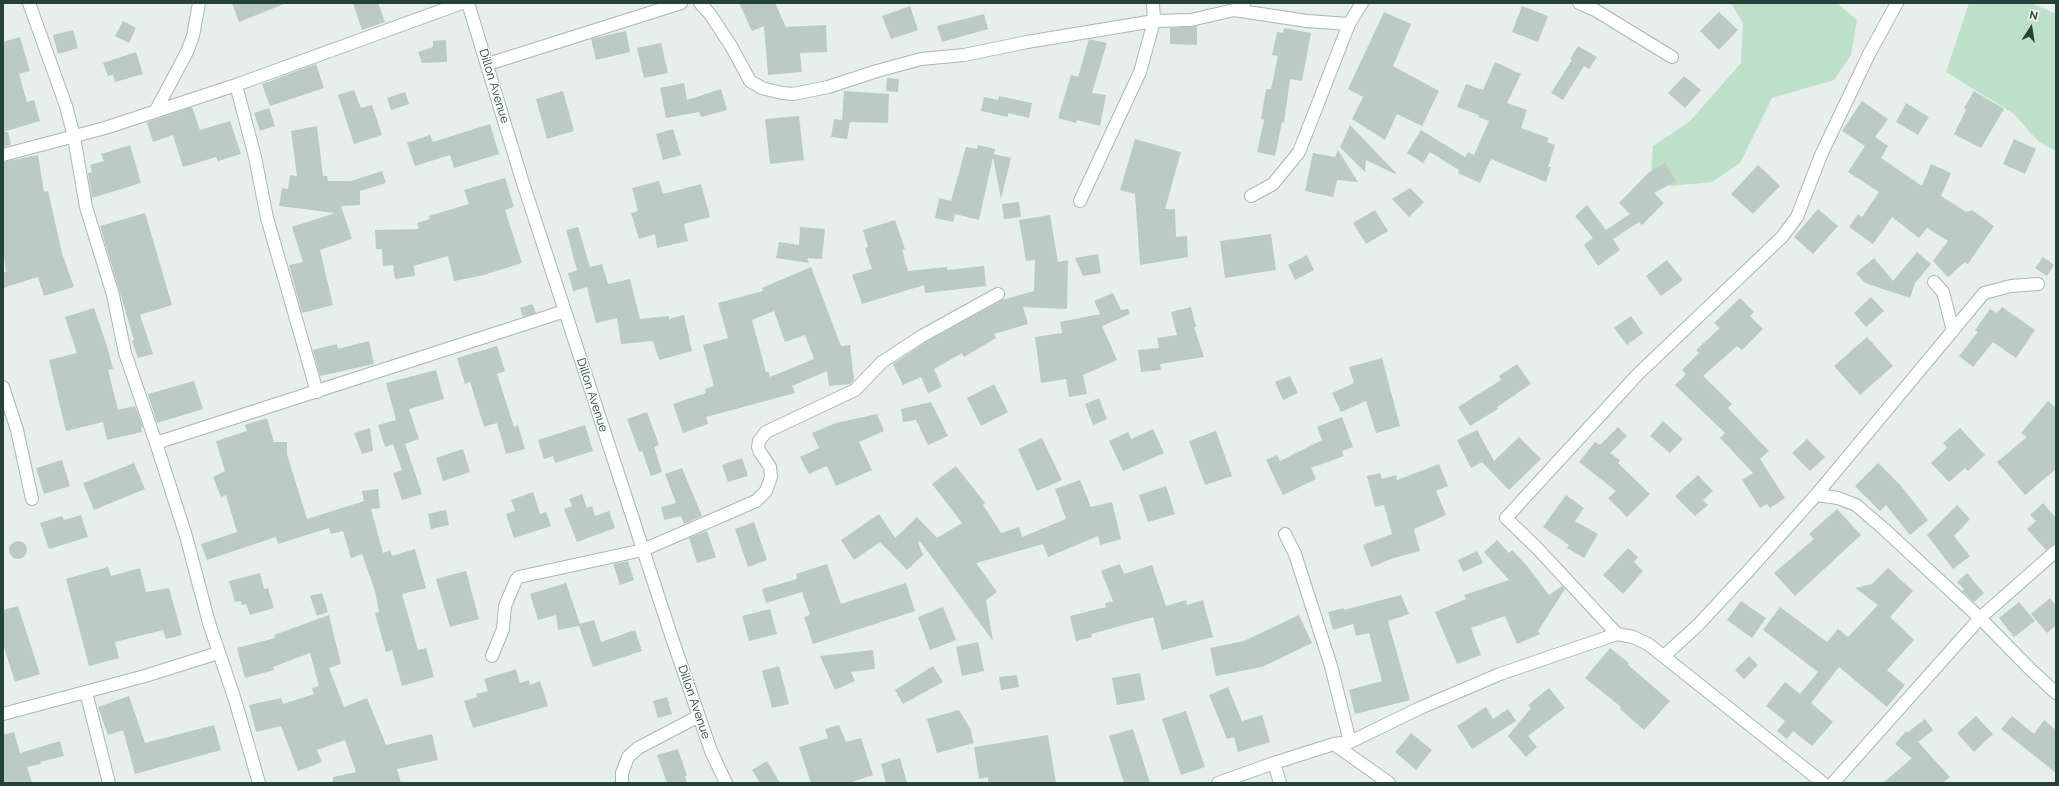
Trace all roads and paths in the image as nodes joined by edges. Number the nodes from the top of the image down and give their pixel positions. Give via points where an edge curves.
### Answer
1 (28, 3) edge
2 (199, 3) edge
3 (462, 3) edge
4 (468, 3) edge
5 (681, 3) edge
6 (700, 3) edge
7 (1153, 3) edge
8 (1362, 3) edge
9 (1579, 3) edge
10 (1897, 3) edge
11 (1239, 6) edge
12 (1154, 21) junction
13 (1349, 24) junction
14 (1672, 57) dead end
15 (488, 64) junction
16 (236, 85) junction
17 (155, 112) junction
18 (74, 137) junction
19 (3, 155) edge
20 (1251, 196) dead end
21 (1080, 201) dead end
22 (1934, 282) dead end
23 (2038, 284) dead end
24 (998, 294) dead end
25 (565, 311) junction
26 (1953, 331) junction
27 (3, 387) edge
28 (317, 392) junction
29 (156, 443) junction
30 (1816, 495) junction
31 (32, 499) dead end
32 (1284, 534) dead end
33 (643, 550) junction
34 (2056, 551) edge
35 (1980, 618) junction
36 (1617, 634) junction
37 (218, 653) junction
38 (492, 656) dead end
39 (1664, 656) junction
40 (86, 692) junction
41 (2056, 693) edge
42 (3, 714) edge
43 (699, 716) junction
44 (1350, 742) junction
45 (1334, 744) junction
46 (1274, 763) junction
47 (109, 783) edge
48 (259, 783) edge
49 (622, 783) edge
50 (726, 783) edge
51 (1218, 783) edge
52 (1280, 783) edge
53 (1389, 783) edge
54 (1824, 783) edge
55 (1833, 783) edge

1 - 18 street via 66,106
2 - 17 street via 187,52
3 - 16 street
4 - 15 street, Dillon Avenue
5 - 15 street
6 - 12 street via 731,46 750,81 762,88 793,94 828,87 921,59 964,55
7 - 12 street
8 - 13 street
9 - 14 street
10 - 36 street via 1868,54 1821,154 1797,217 1782,237 1638,374 1506,518
11 - 12 street via 1191,20
11 - 13 street via 1307,21
12 - 21 street via 1140,72
13 - 20 street via 1299,152 1273,184
15 - 25 street, Dillon Avenue via 522,180
16 - 17 street
16 - 28 street via 255,157 267,218
17 - 18 street
18 - 19 street
18 - 29 street via 86,208 113,295 125,353
22 - 26 street via 1943,292
23 - 26 street via 2011,286 1984,293
24 - 33 street via 922,336 882,362 854,390 766,432 758,447 770,466 771,477 766,491 756,501
25 - 28 street
25 - 33 street, Dillon Avenue
26 - 30 street
27 - 31 street via 17,430
28 - 29 street
29 - 37 street via 186,536
30 - 35 street via 1838,498 1856,506
30 - 39 street via 1714,608
32 - 44 street via 1295,554 1331,666
33 - 38 street via 519,576 505,606 503,629
33 - 43 street, Dillon Avenue
34 - 35 street
35 - 41 street
35 - 55 street
36 - 39 street via 1633,637 1648,644
36 - 44 street via 1500,674 1420,708
37 - 40 street
37 - 48 street via 235,700
39 - 54 street
40 - 42 street
40 - 47 street
43 - 49 street via 638,748 628,757 622,773
43 - 50 street, Dillon Avenue
44 - 45 street
45 - 46 street
45 - 53 street
46 - 51 street
46 - 52 street

